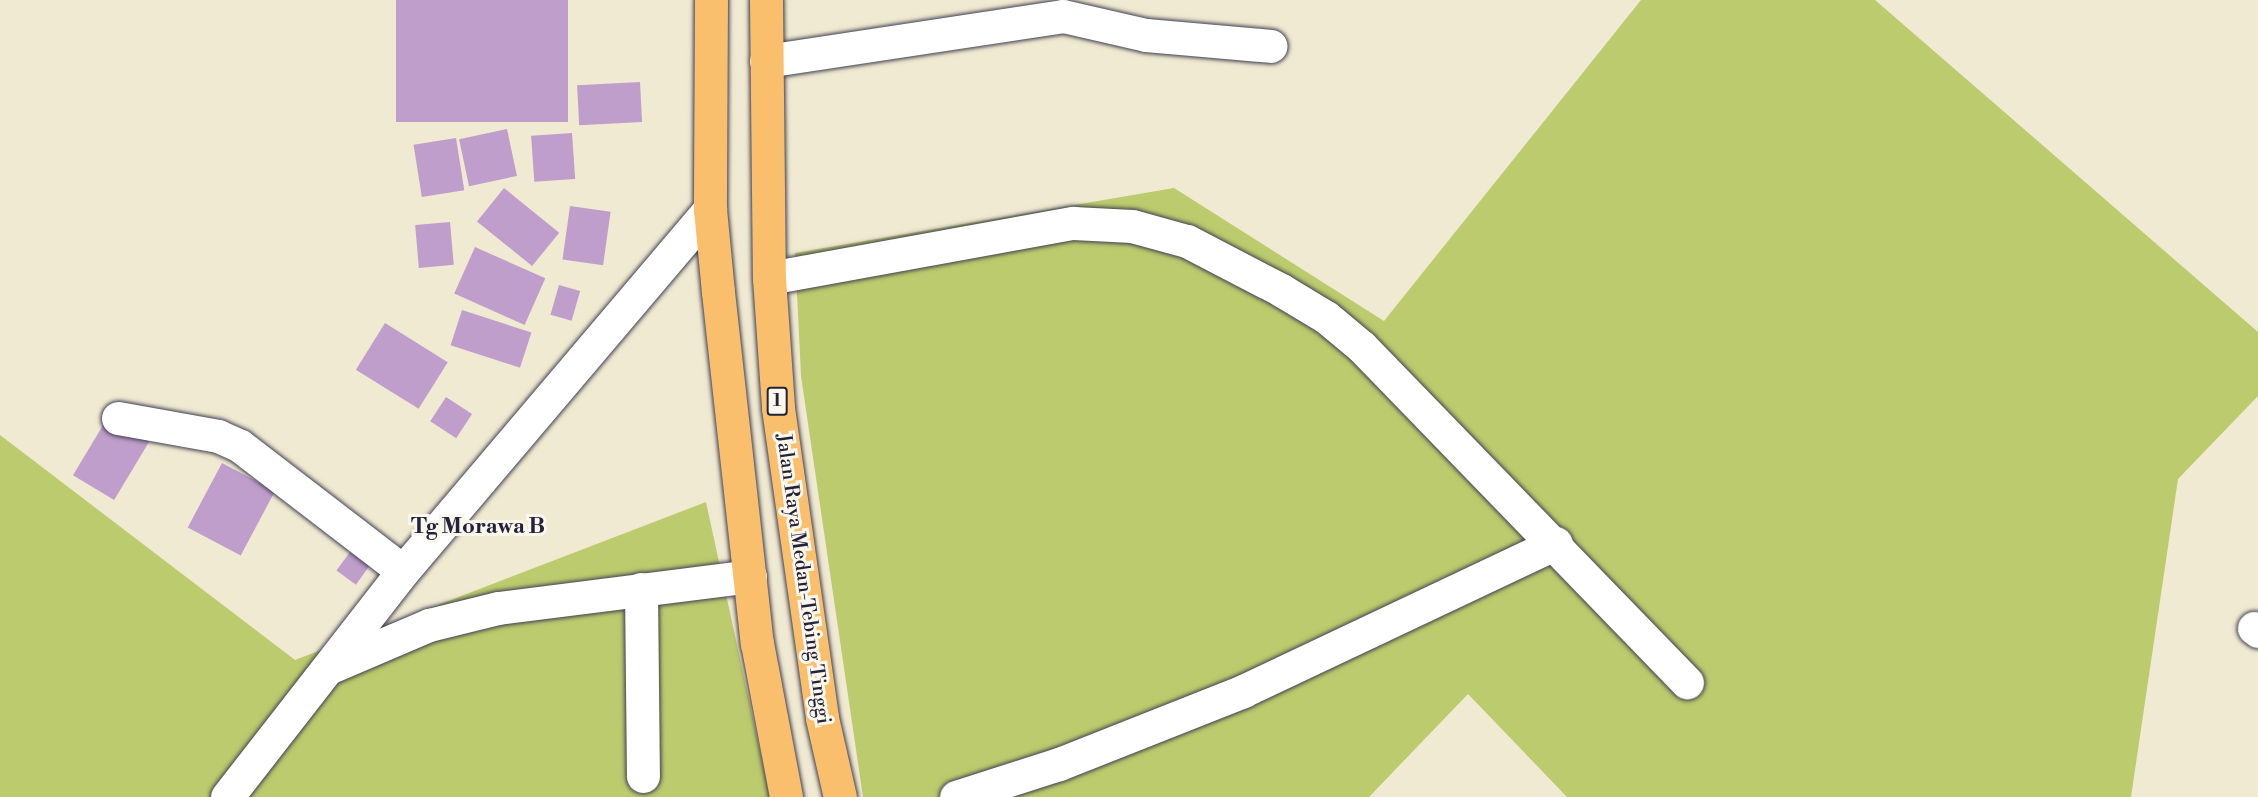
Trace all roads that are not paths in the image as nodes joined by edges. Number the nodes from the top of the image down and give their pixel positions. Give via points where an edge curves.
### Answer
1 (711, 0) edge
2 (766, 0) edge
3 (1270, 46) dead end
4 (766, 61) junction
5 (710, 209) junction
6 (769, 278) junction
7 (118, 418) dead end
8 (1556, 543) junction
9 (403, 571) junction
10 (750, 576) junction
11 (641, 589) junction
12 (326, 669) junction
13 (1688, 682) dead end
14 (643, 776) dead end
15 (227, 797) edge
16 (786, 797) edge
17 (840, 797) edge
18 (956, 797) edge

1 - 5 highway
2 - 4 highway, Jalan Raya Medan-Tebing Tinggi / 1
3 - 4 street via 1146,34 1063,16
4 - 6 highway, Jalan Raya Medan-Tebing Tinggi / 1
5 - 9 street
5 - 10 highway
6 - 8 street via 1073,223 1132,226 1187,241 1281,290 1344,332
6 - 17 highway, Jalan Raya Medan-Tebing Tinggi / 1 via 778,408 800,578 822,718
7 - 9 street via 218,436 240,446
8 - 13 street
8 - 18 street via 1243,691 1059,764
9 - 12 street
10 - 11 street
10 - 16 highway via 770,725
11 - 12 street via 498,608 452,620
11 - 14 street
12 - 15 street

